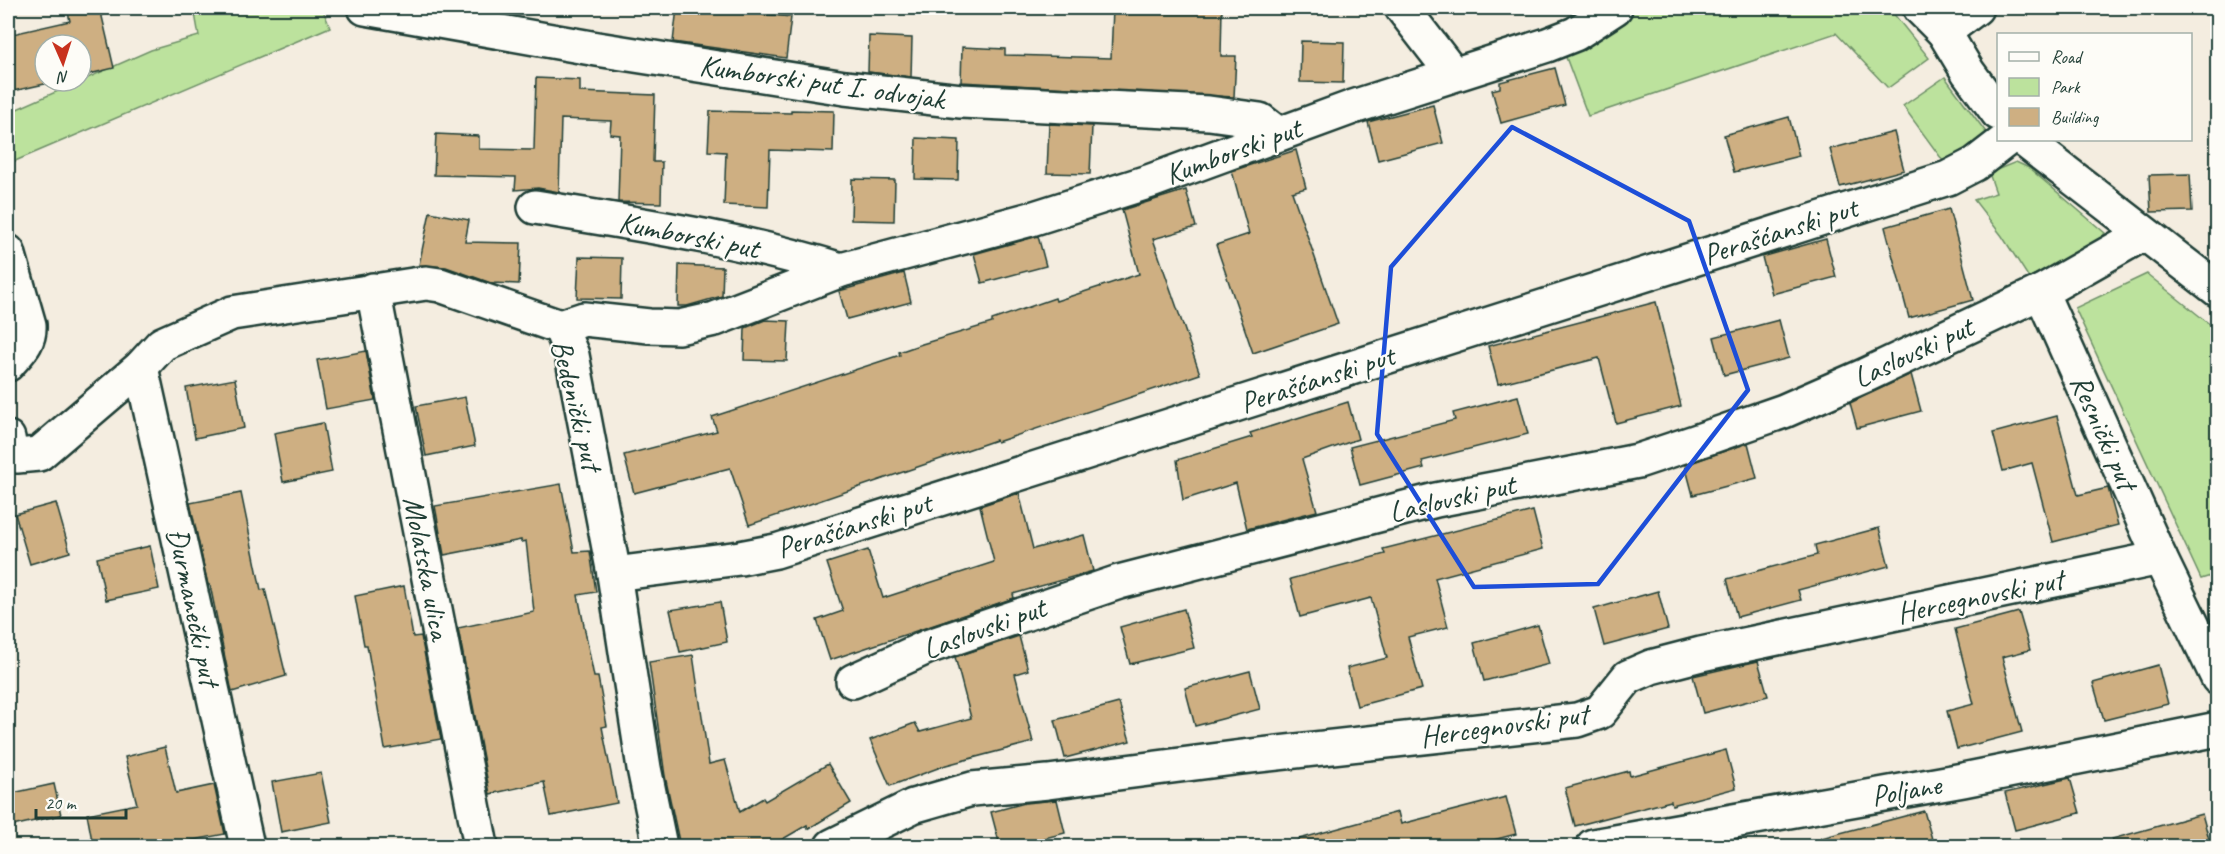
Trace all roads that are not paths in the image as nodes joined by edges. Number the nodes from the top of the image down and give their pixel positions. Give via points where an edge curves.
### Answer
1 (365, 8) edge
2 (1402, 8) edge
3 (1615, 8) edge
4 (1976, 8) edge
5 (1932, 16) edge
6 (1453, 74) junction
7 (1997, 112) edge
8 (1278, 134) junction
9 (2005, 141) edge
10 (2025, 141) edge
11 (535, 207) dead end
12 (2143, 234) junction
13 (8, 252) edge
14 (841, 270) junction
15 (2217, 282) edge
16 (373, 290) junction
17 (2041, 292) junction
18 (560, 327) junction
19 (8, 364) edge
20 (141, 367) junction
21 (8, 438) edge
22 (2160, 558) junction
23 (614, 574) junction
24 (2217, 678) edge
25 (853, 681) dead end
26 (2217, 729) edge
27 (247, 846) edge
28 (481, 846) edge
29 (660, 846) edge
30 (832, 846) edge
31 (1593, 846) edge

1 - 8 street, Kumborski put I. odvojak via 846,88 962,101 1209,113 1260,120
2 - 6 street
3 - 6 street, Kumborski put via 1575,34
4 - 5 street
5 - 7 street
6 - 8 street, Kumborski put
8 - 14 street, Kumborski put via 1151,181 1030,219
9 - 23 street, Perašćanski put via 1975,164 1948,178 776,551
10 - 12 street
11 - 14 street, Kumborski put via 684,232
12 - 15 street
12 - 17 street
13 - 19 street via 29,335
14 - 18 street, Kumborski put via 715,319 679,327 584,319
16 - 18 street, Bedenički put via 426,283 440,285
16 - 20 street, Bedenički put via 232,313 162,344
16 - 28 street, Molatska ulica
17 - 22 street, Resnički put
17 - 25 street, Laslovski put via 1784,411 1676,449 1584,473 1436,500 1119,582 927,647
18 - 23 street, Bedenički put via 572,355
20 - 21 street, Bedenički put via 39,454 17,456 10,450
20 - 27 street, Đurmanečki put
22 - 24 street, Resnički put
22 - 30 street, Hercegnovski put via 1651,667 1628,676 1600,712 1577,720 972,789 913,807
23 - 29 street, Bedenički put
26 - 31 street, Poljane via 1963,780

